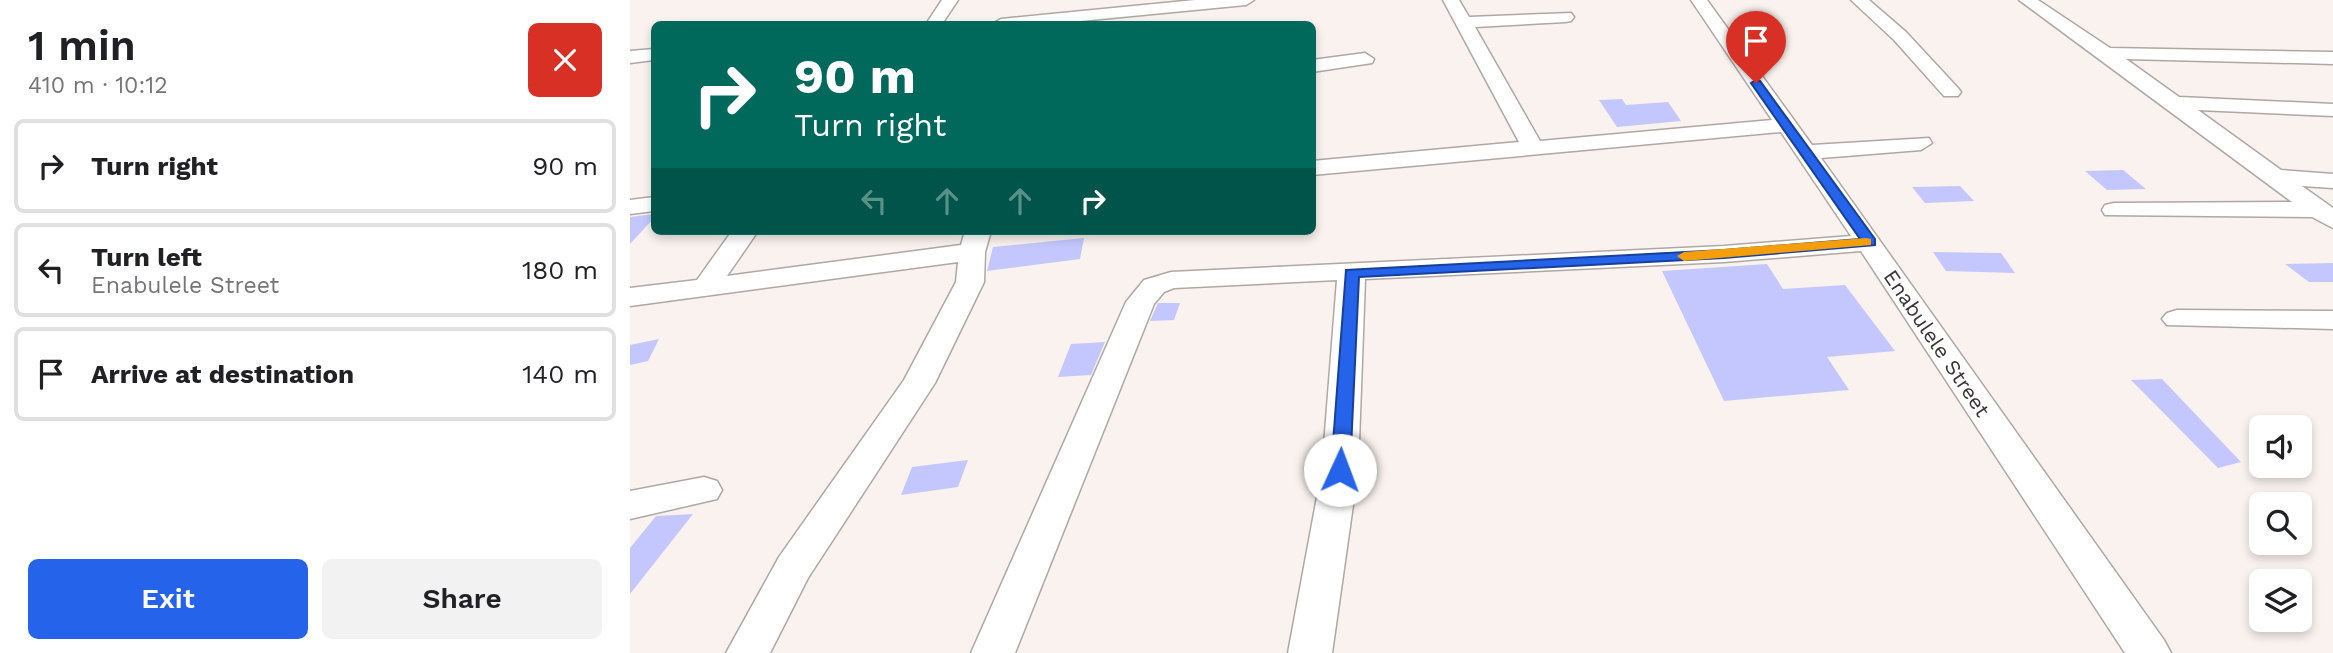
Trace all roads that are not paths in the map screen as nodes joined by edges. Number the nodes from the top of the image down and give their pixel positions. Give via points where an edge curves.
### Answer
1 (950, 0) edge
2 (1246, 0) edge
3 (1451, 0) edge
4 (1699, 0) edge
5 (1859, 0) edge
6 (2027, 0) edge
7 (1211, 1) edge
8 (1565, 17) dead end
9 (936, 21) edge
10 (1037, 21) edge
11 (1221, 21) edge
12 (1464, 22) junction
13 (2105, 53) junction
14 (651, 55) edge
15 (630, 57) edge
16 (2333, 58) edge
17 (1365, 59) dead end
18 (1316, 65) edge
19 (1951, 92) dead end
20 (2170, 103) junction
21 (2333, 110) edge
22 (1785, 125) junction
23 (1922, 144) dead end
24 (1533, 147) junction
25 (1805, 152) junction
26 (1316, 168) edge
27 (2275, 177) junction
28 (2333, 181) edge
29 (651, 204) edge
30 (630, 207) edge
31 (2114, 210) dead end
32 (2326, 215) edge
33 (742, 235) edge
34 (975, 241) edge
35 (1870, 242) junction
36 (1351, 273) junction
37 (705, 288) junction
38 (630, 297) edge
39 (2177, 319) dead end
40 (2333, 320) edge
41 (704, 490) dead end
42 (630, 505) edge
43 (748, 653) edge
44 (993, 653) edge
45 (1311, 653) edge
46 (2149, 653) edge

1 - 9 street
2 - 7 street
3 - 12 street
4 - 22 street, Enabulele Street
5 - 19 street via 1900,36
6 - 13 street
7 - 10 street
7 - 11 street
8 - 12 street
12 - 24 street
13 - 16 street
13 - 20 street
14 - 15 street
17 - 18 street
20 - 21 street
20 - 27 street
22 - 24 street
22 - 25 street, Enabulele Street
23 - 25 street
24 - 26 street
25 - 35 street, Enabulele Street
27 - 28 street
27 - 32 street
29 - 30 street
31 - 32 street
33 - 37 street
34 - 37 street
34 - 43 street via 970,282 919,383 793,568
35 - 36 street
35 - 46 street, Enabulele Street
36 - 44 street via 1171,280 1154,286 1140,302
36 - 45 street via 1340,470
37 - 38 street
39 - 40 street
41 - 42 street

